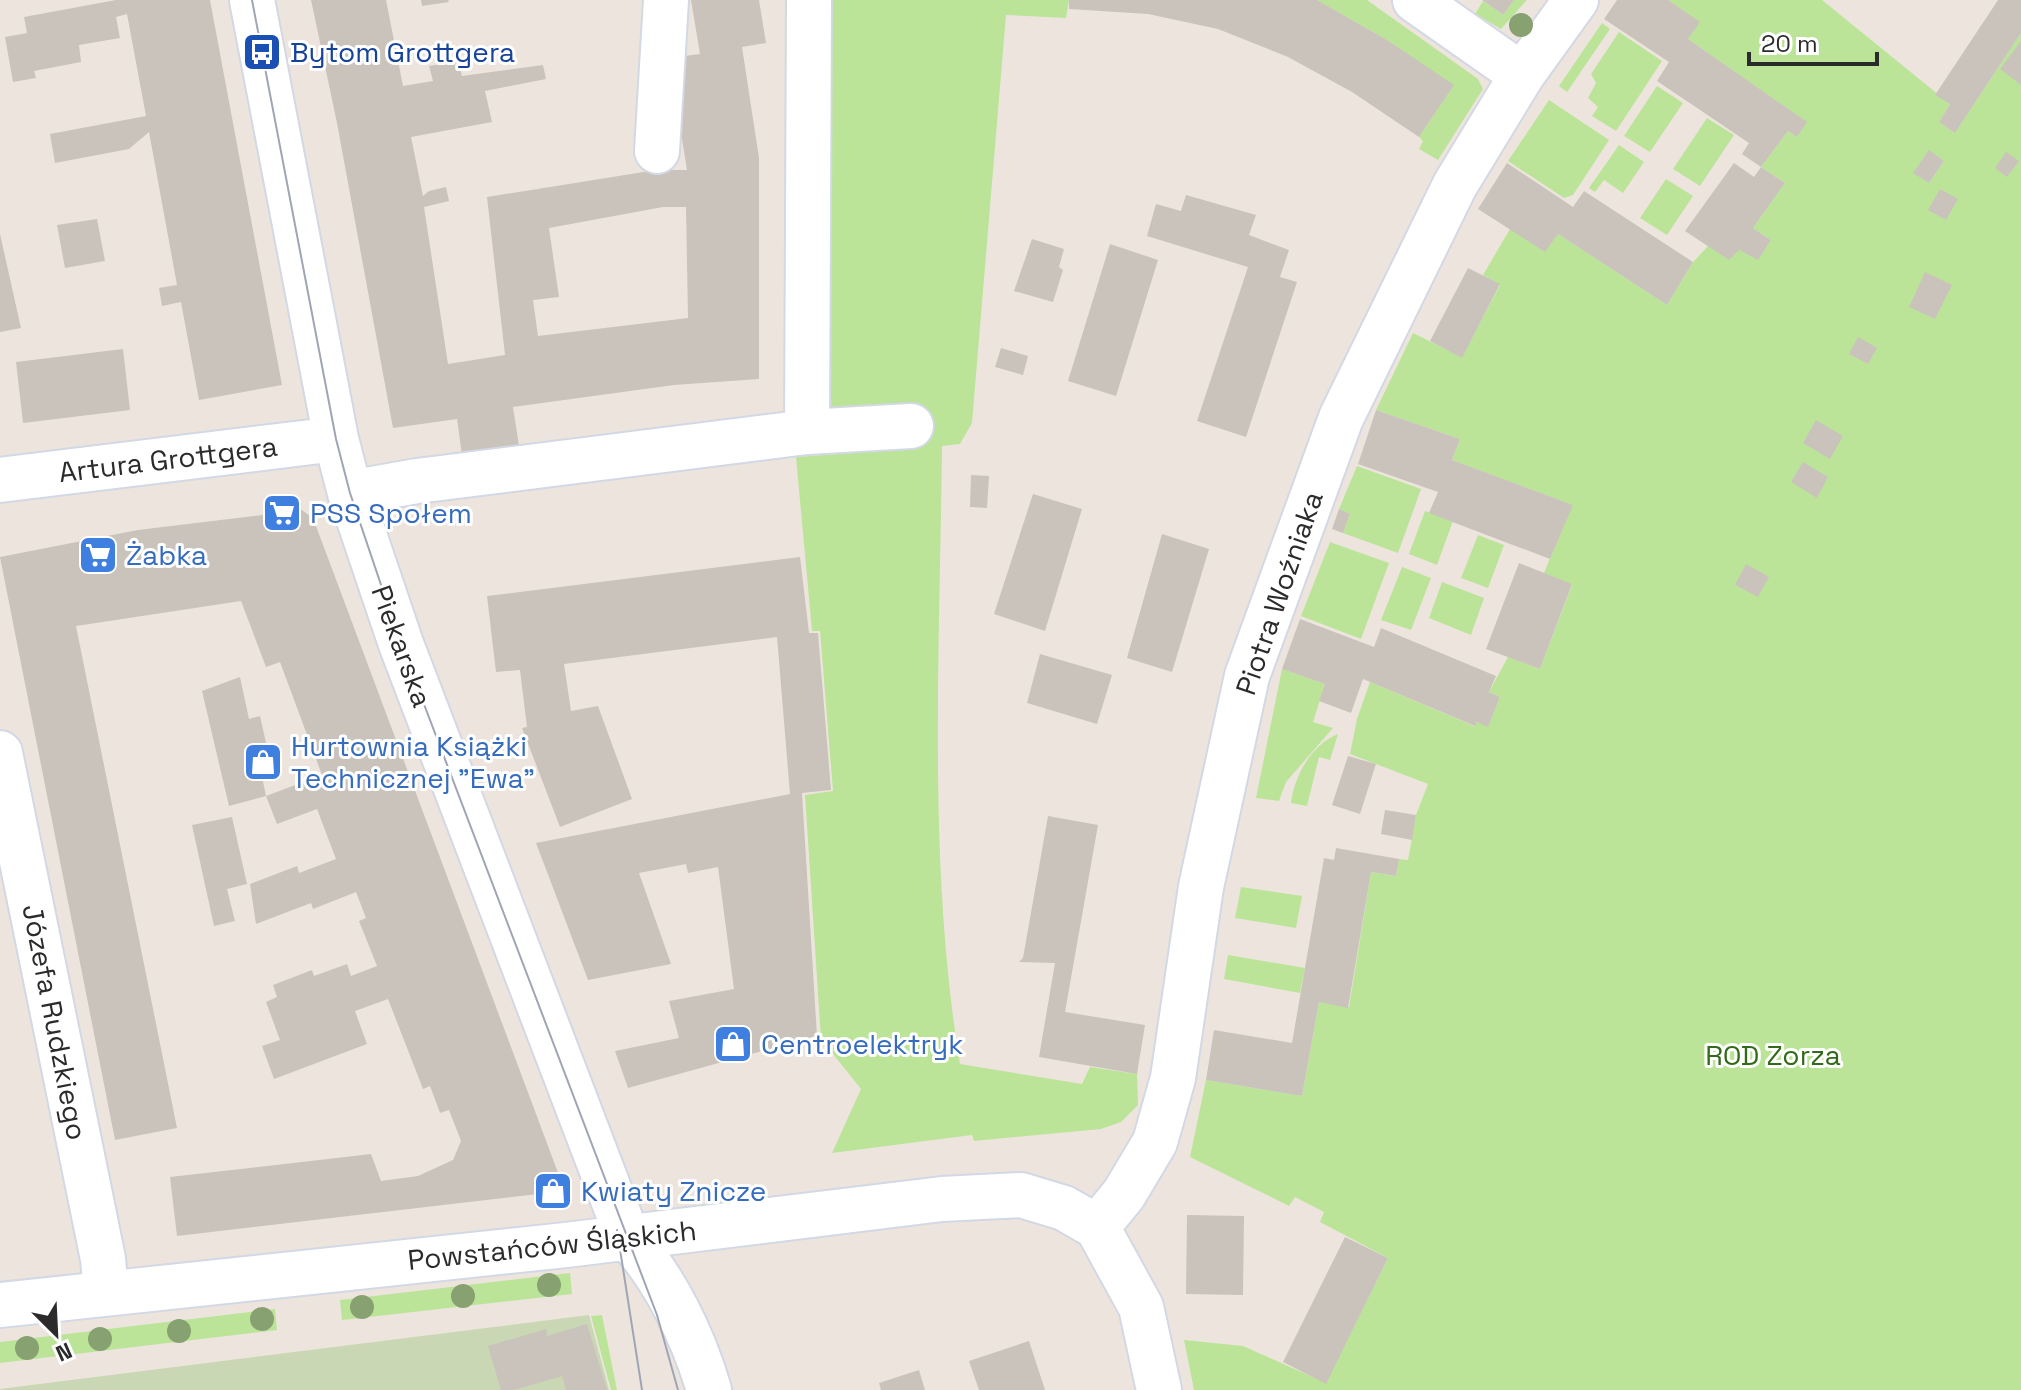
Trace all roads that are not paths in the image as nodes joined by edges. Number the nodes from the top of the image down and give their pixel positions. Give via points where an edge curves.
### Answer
1 (252, 0) edge
2 (666, 0) edge
3 (809, 0) edge
4 (1415, 0) edge
5 (1576, 0) edge
6 (1522, 75) junction
7 (657, 151) dead end
8 (911, 426) dead end
9 (807, 432) junction
10 (336, 439) junction
11 (0, 480) edge
12 (350, 493) junction
13 (0, 753) edge
14 (1097, 1227) junction
15 (627, 1236) junction
16 (106, 1292) junction
17 (0, 1305) edge
18 (709, 1390) edge
19 (1159, 1390) edge

1 - 10 street, Piekarska
2 - 7 street
3 - 9 street
4 - 6 street
5 - 6 street, Piotra Woźniaka
6 - 14 street, Piotra Woźniaka via 1455,185 1341,418 1302,520 1247,676 1201,887 1173,1078 1155,1142
8 - 9 street
9 - 12 street
10 - 11 street, Artura Grottgera
10 - 12 street, Piekarska
12 - 15 street, Piekarska via 401,644
13 - 16 street, Józefa Rudzkiego
14 - 15 street, Powstańców Śląskich via 1064,1208 1021,1195 942,1199
14 - 19 street via 1141,1307
15 - 16 street, Powstańców Śląskich
15 - 18 street, Piekarska via 654,1266 701,1362
16 - 17 street, Powstańców Śląskich

